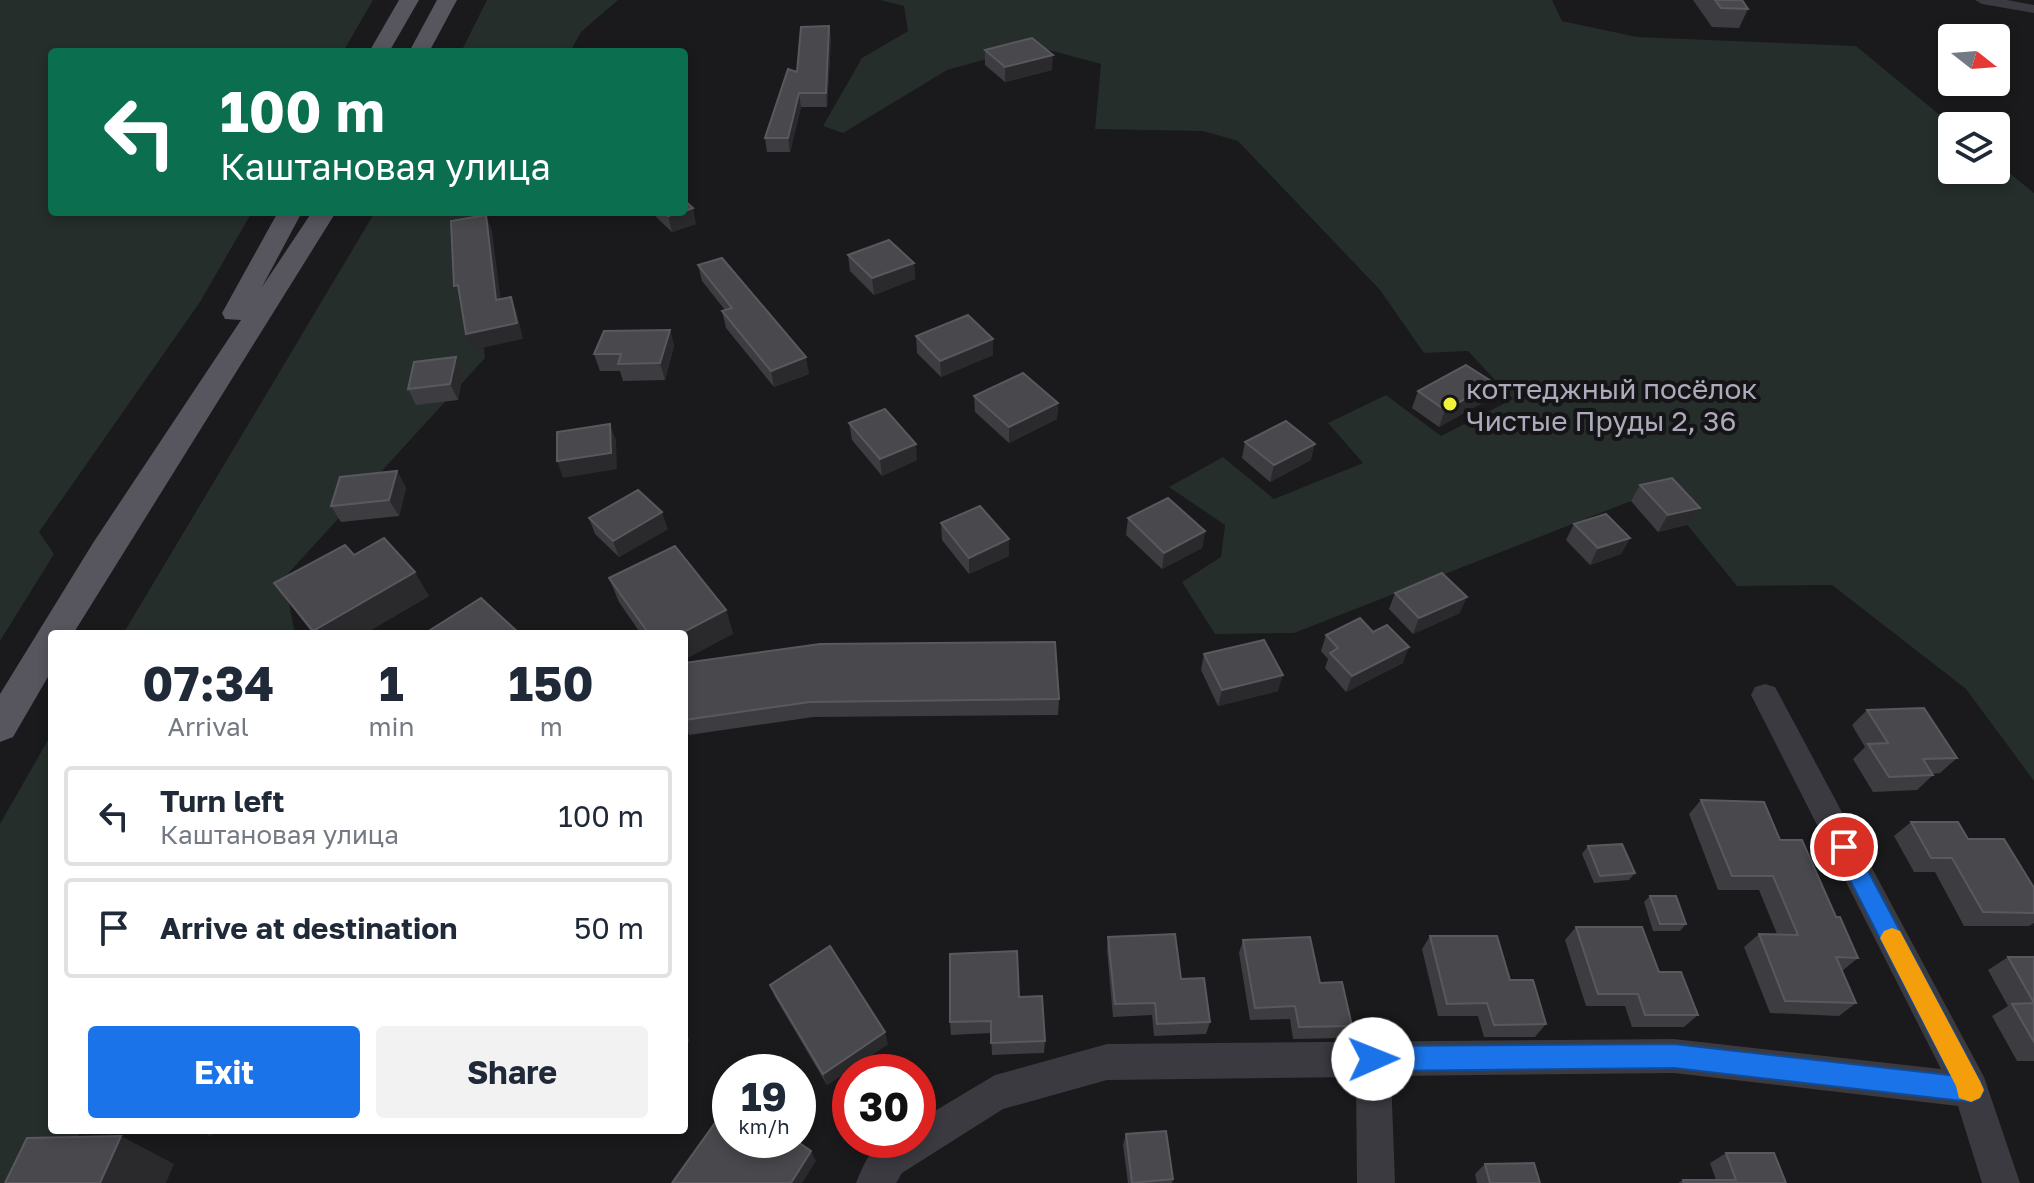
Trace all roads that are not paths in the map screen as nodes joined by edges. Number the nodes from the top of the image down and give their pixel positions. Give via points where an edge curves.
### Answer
1 (409, 0) edge
2 (447, 0) edge
3 (1982, 0) edge
4 (2034, 9) edge
5 (381, 48) edge
6 (421, 48) edge
7 (288, 216) edge
8 (321, 216) edge
9 (105, 552) junction
10 (57, 630) edge
11 (48, 646) edge
12 (1765, 695) dead end
13 (0, 726) edge
14 (1373, 1059) junction
15 (1971, 1090) junction
16 (875, 1183) edge
17 (1376, 1183) edge
18 (2001, 1183) edge

1 - 5 main road
2 - 6 main road
3 - 4 street
7 - 9 main road
8 - 9 main road
9 - 10 main road
11 - 13 main road
12 - 15 street
14 - 15 street via 1674,1056
14 - 16 street via 1107,1062 995,1093 889,1160
14 - 17 street
15 - 18 street

